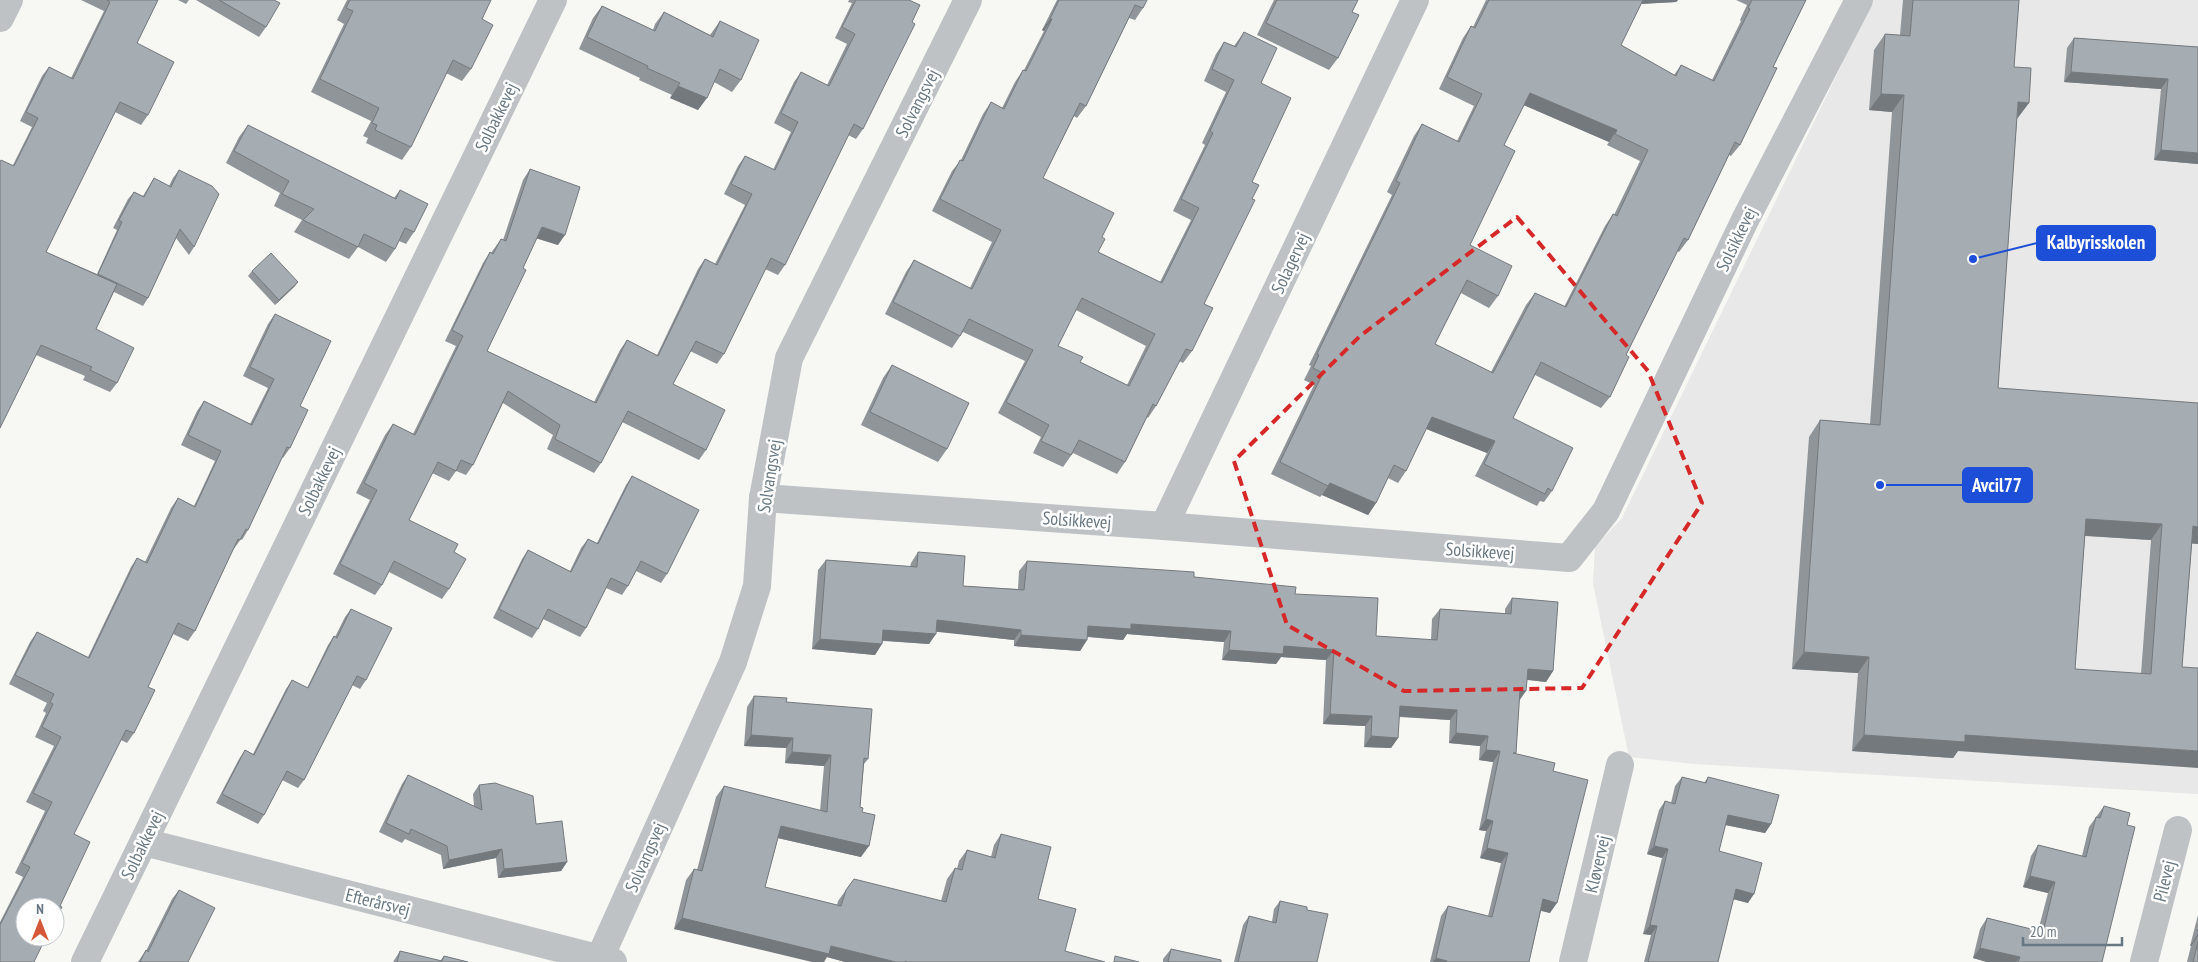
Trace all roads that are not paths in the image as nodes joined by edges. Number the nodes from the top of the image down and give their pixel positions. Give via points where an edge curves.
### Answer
1 (9, 0) edge
2 (553, 0) edge
3 (968, 0) edge
4 (1415, 0) edge
5 (1859, 0) edge
6 (0, 18) edge
7 (763, 498) junction
8 (1164, 526) junction
9 (1620, 766) dead end
10 (2178, 830) dead end
11 (144, 842) junction
12 (603, 961) edge
13 (85, 962) edge
14 (1574, 962) edge
15 (2144, 962) edge

1 - 6 street
2 - 11 street, Solbakkevej
3 - 7 street, Solvangsvej via 789,358
4 - 8 street, Solagervej
5 - 8 street, Solsikkevej via 1745,220 1606,511 1568,558
7 - 8 street, Solsikkevej
7 - 12 street, Solvangsvej via 757,586 733,662
9 - 14 street, Kløvervej
10 - 15 street, Pilevej
11 - 12 street, Efterårsvej
11 - 13 street, Solbakkevej

